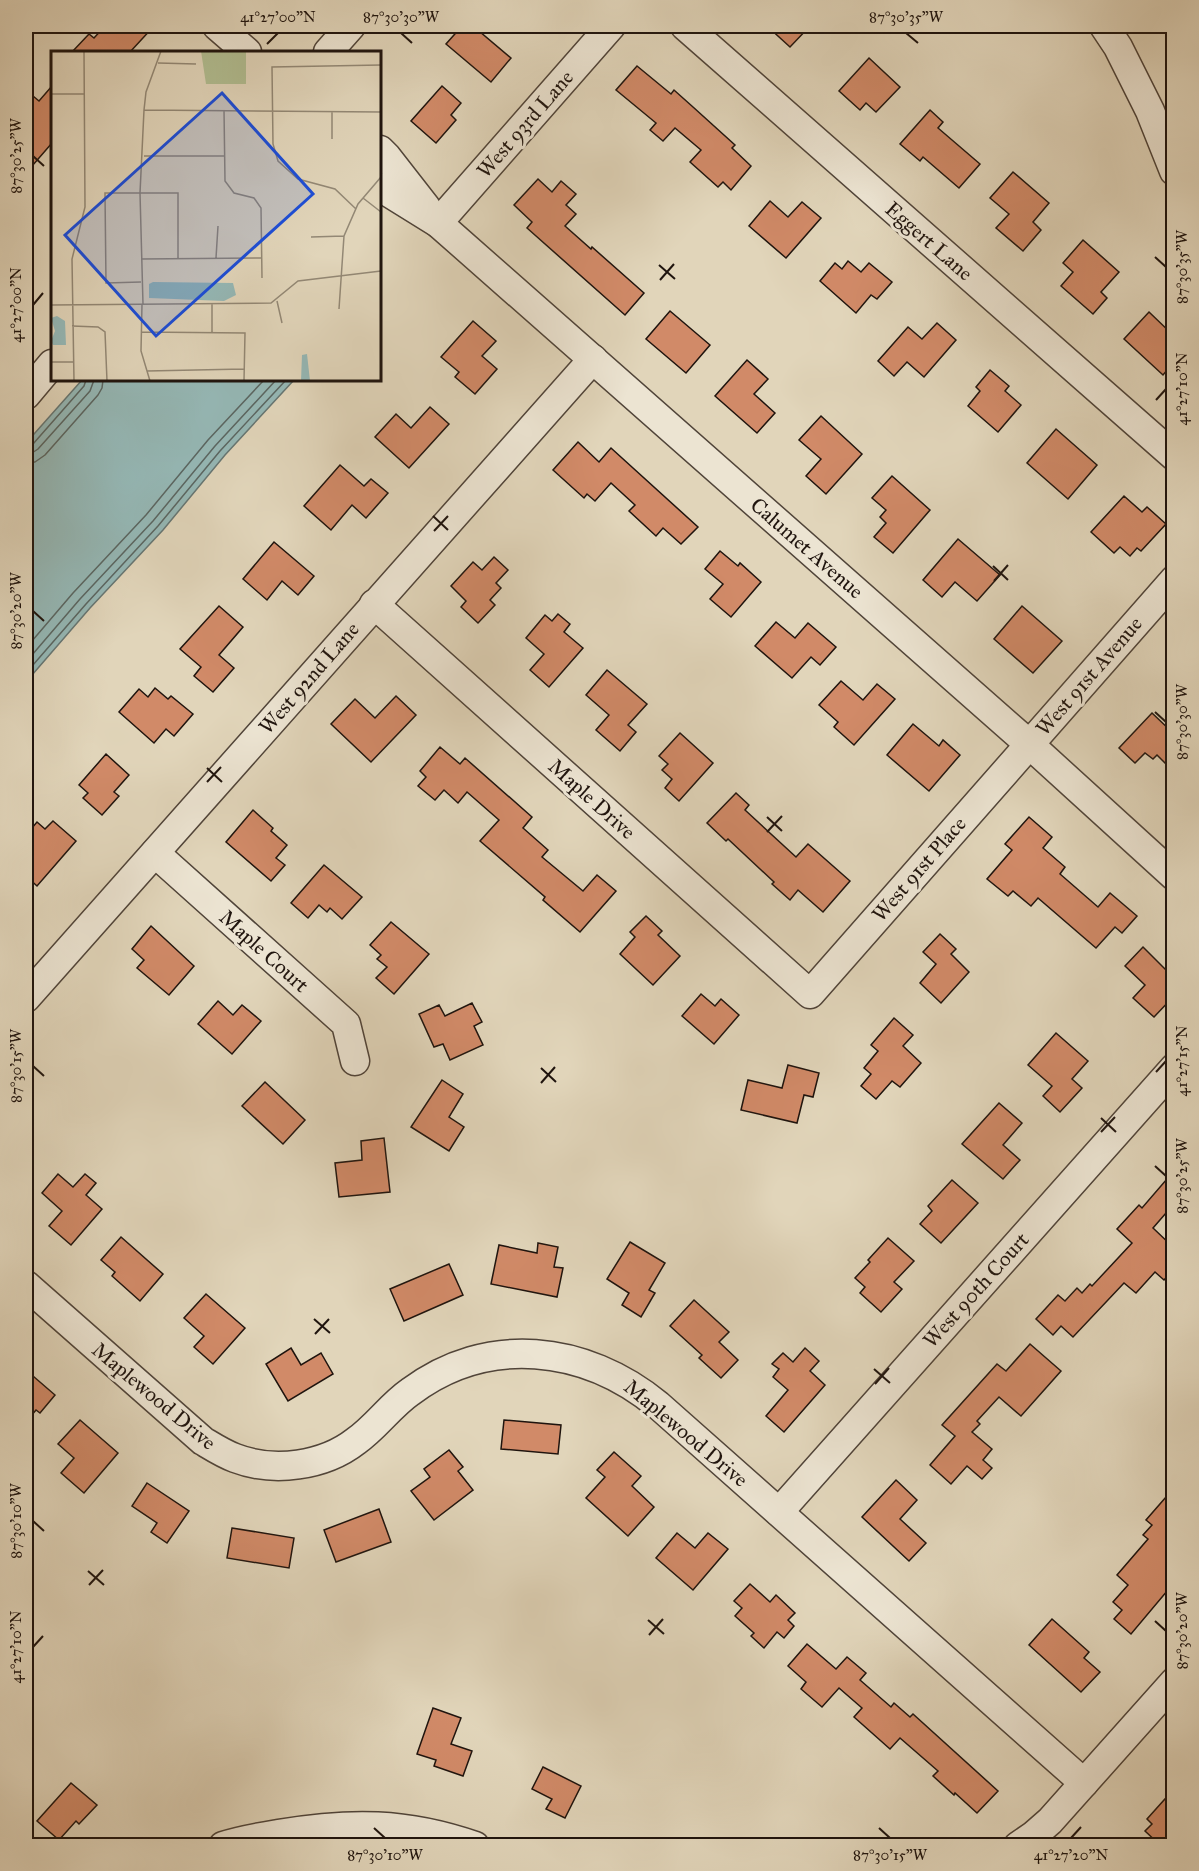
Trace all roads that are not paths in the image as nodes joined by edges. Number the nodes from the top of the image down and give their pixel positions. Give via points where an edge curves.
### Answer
1 (218, 26) edge
2 (351, 26) edge
3 (612, 26) edge
4 (685, 26) edge
5 (1104, 26) edge
6 (246, 51) edge
7 (329, 51) edge
8 (381, 151) edge
9 (1173, 171) edge
10 (381, 188) edge
11 (438, 223) junction
12 (593, 359) junction
13 (51, 365) edge
14 (26, 395) edge
15 (1173, 456) edge
16 (1173, 580) edge
17 (374, 604) junction
18 (1029, 744) junction
19 (154, 853) junction
20 (1173, 876) edge
21 (810, 994) joint
22 (26, 998) edge
23 (355, 1061) dead end
24 (1173, 1068) edge
25 (26, 1285) edge
26 (779, 1512) junction
27 (1173, 1682) edge
28 (1084, 1783) junction
29 (223, 1845) edge
30 (475, 1845) edge
31 (1018, 1845) edge

1 - 6 street
2 - 7 street
3 - 11 street, West 93rd Lane
4 - 15 street, Eggert Lane
5 - 9 street via 1150,111
8 - 11 street, Calumet Avenue
10 - 11 street, Calumet Avenue
11 - 12 street, Calumet Avenue
12 - 17 street, West 92nd Lane
12 - 18 street, Calumet Avenue
13 - 14 street
16 - 18 street, West 91st Avenue
17 - 19 street, West 92nd Lane
17 - 21 street, Maple Drive
18 - 20 street, Calumet Avenue
18 - 21 street, West 91st Place
19 - 22 street, West 92nd Lane
19 - 23 street, Maple Court via 346,1024
24 - 26 street, West 90th Court
25 - 26 street, Maplewood Drive via 203,1441 241,1460 285,1466 323,1459 354,1443 409,1392 440,1374 476,1360 546,1355 593,1366 628,1382
26 - 28 street, Maplewood Drive
27 - 28 street
28 - 31 street via 1050,1821
29 - 30 street via 340,1826 408,1829

